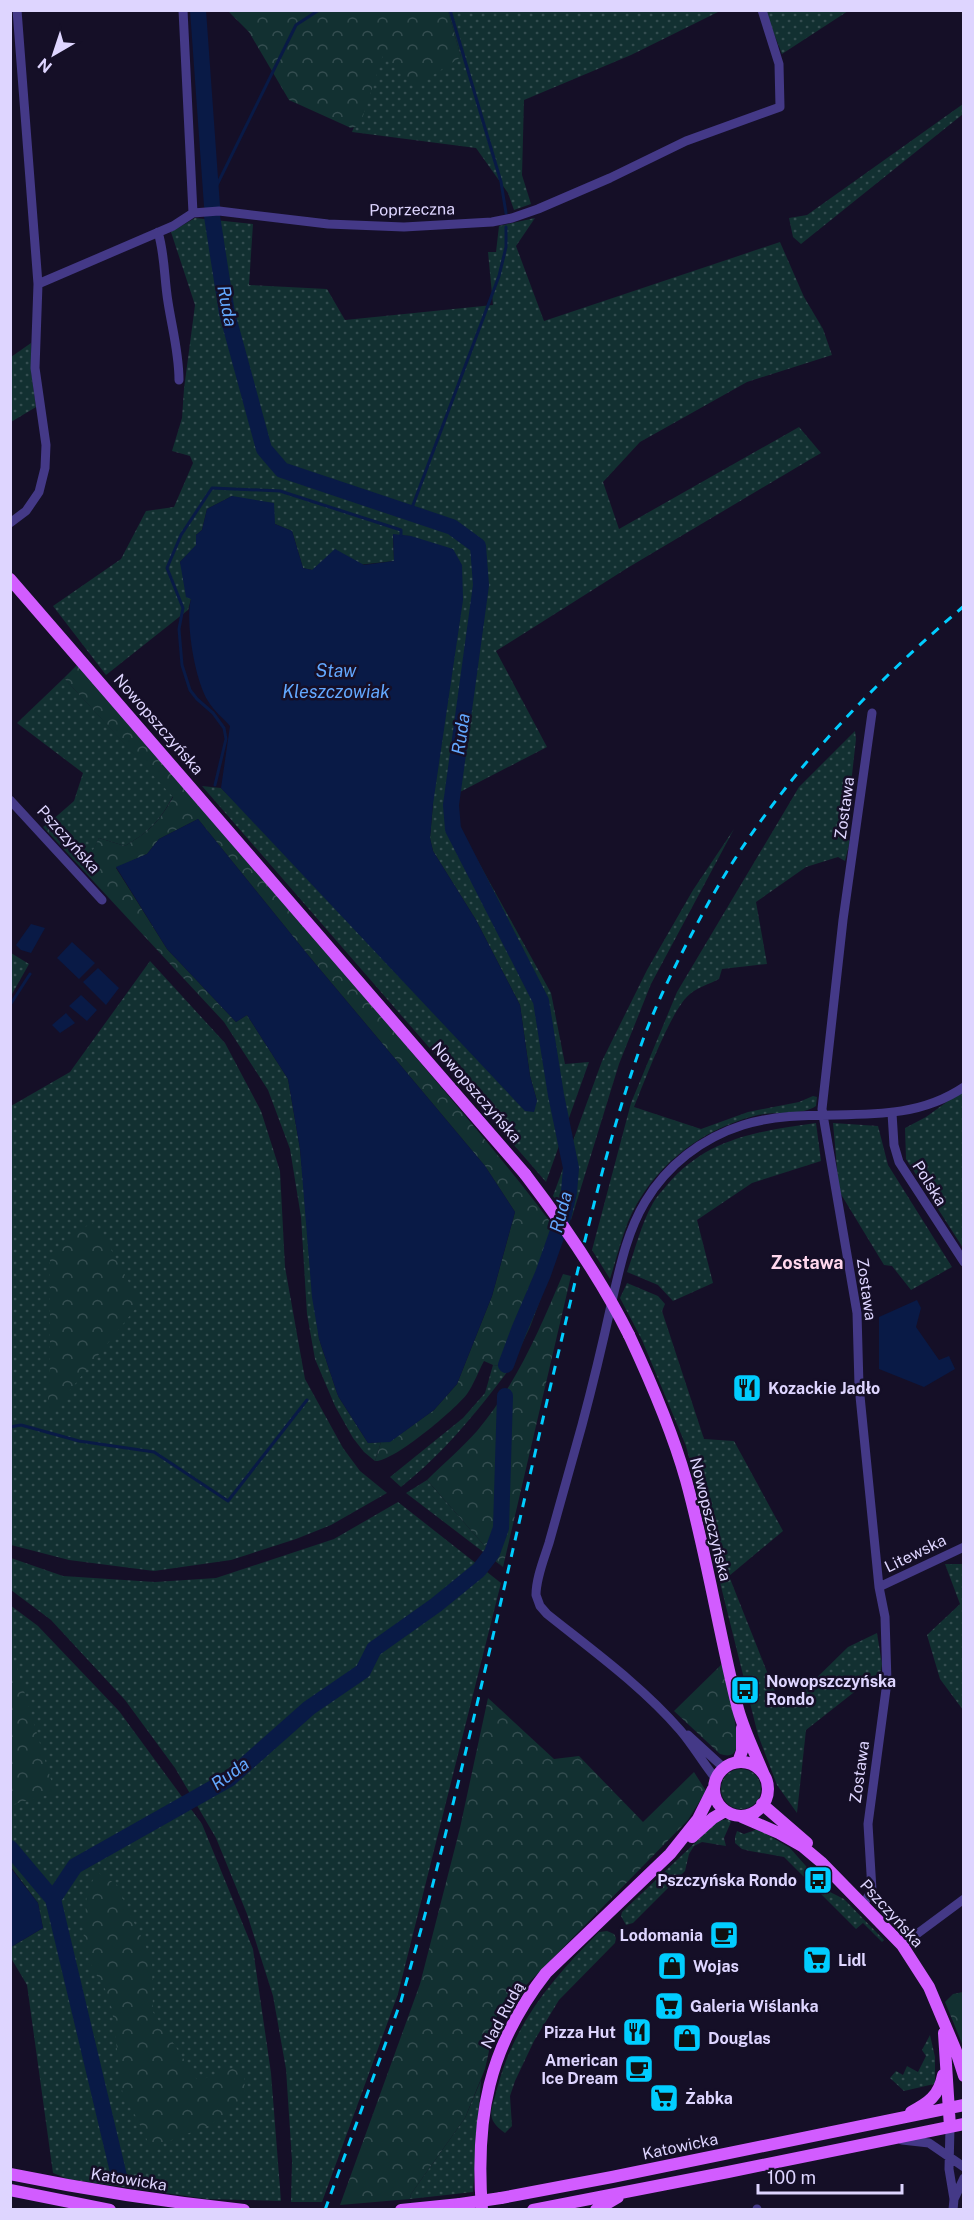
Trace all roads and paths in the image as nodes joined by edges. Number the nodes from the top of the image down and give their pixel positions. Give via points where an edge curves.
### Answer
1 (17, 10) edge
2 (183, 10) edge
3 (762, 10) edge
4 (193, 213) junction
5 (158, 232) junction
6 (38, 284) junction
7 (179, 380) dead end
8 (10, 523) edge
9 (10, 579) edge
10 (872, 713) dead end
11 (10, 800) edge
12 (102, 900) dead end
13 (963, 1087) edge
14 (892, 1113) junction
15 (822, 1114) junction
16 (963, 1262) edge
17 (963, 1547) edge
18 (879, 1587) junction
19 (742, 1725) junction
20 (681, 1731) junction
21 (738, 1762) junction
22 (724, 1768) junction
23 (764, 1775) junction
24 (715, 1784) junction
25 (762, 1804) junction
26 (725, 1811) junction
27 (742, 1817) junction
28 (670, 1854) junction
29 (821, 1862) junction
30 (963, 1899) edge
31 (863, 1905) junction
32 (902, 1945) junction
33 (943, 2025) junction
34 (945, 2062) junction
35 (963, 2076) edge
36 (963, 2105) edge
37 (948, 2109) junction
38 (900, 2119) junction
39 (963, 2124) edge
40 (950, 2127) junction
41 (890, 2140) junction
42 (949, 2157) junction
43 (963, 2167) edge
44 (10, 2174) edge
45 (963, 2178) edge
46 (10, 2190) edge
47 (627, 2192) junction
48 (954, 2199) junction
49 (110, 2210) edge
50 (243, 2210) edge
51 (401, 2210) edge
52 (482, 2210) edge
53 (533, 2210) edge
54 (596, 2210) edge
55 (953, 2210) edge

1 - 6 street
2 - 4 street
3 - 4 street, Poprzeczna via 779,64 780,107 686,141 610,178 512,218 404,226 328,224 219,211
4 - 5 street, Poprzeczna
5 - 6 street, Poprzeczna
5 - 7 street
6 - 8 street via 35,368 46,445 45,468 33,502
9 - 19 main road, Nowopszczyńska, bridge via 525,1174 584,1256 629,1335 670,1430 686,1479
10 - 15 street, Zostawa via 843,920
11 - 12 street, Pszczyńska
13 - 14 street via 931,1105
14 - 15 street
14 - 16 street, Polska via 899,1162
15 - 18 street, Zostawa via 858,1313 859,1386
15 - 20 street via 766,1119 718,1135 677,1162 644,1203 621,1263 583,1421 536,1588 536,1599 547,1614
17 - 18 street, Litewska
18 - 31 street, Zostawa via 885,1617 887,1682 868,1824 872,1890
19 - 21 main road, Nowopszczyńska via 743,1747
19 - 23 main road, Nowopszczyńska
20 - 22 street
20 - 24 street
21 - 22 main road
21 - 23 main road via 753,1765
22 - 24 main road
23 - 25 main road via 768,1790
24 - 26 main road via 717,1803
24 - 28 main road, Nad Rudą via 698,1820
25 - 27 main road
25 - 29 main road, Pszczyńska via 806,1842
26 - 27 main road
26 - 28 main road, Nad Rudą
27 - 29 main road, Pszczyńska via 802,1846
28 - 52 main road, Nad Rudą via 546,1973 507,2035 483,2108 479,2178
29 - 31 main road, Pszczyńska
30 - 32 street
31 - 32 main road, Pszczyńska
32 - 33 main road, Pszczyńska via 928,1987
33 - 34 main road, Pszczyńska
33 - 35 main road, Pszczyńska
34 - 37 main road, Pszczyńska
34 - 38 main road via 935,2096
36 - 37 main road, Katowicka
37 - 38 main road, Katowicka
37 - 40 main road, Pszczyńska
38 - 51 main road, Katowicka, bridge via 501,2198
39 - 40 main road, Katowicka
40 - 41 main road, Katowicka
40 - 42 street, Pszczyńska
41 - 42 street via 926,2142
41 - 47 main road, Katowicka
42 - 43 street
42 - 48 street, Pszczyńska
44 - 50 main road, Katowicka via 72,2187
45 - 48 street, Pszczyńska
46 - 49 main road, Katowicka
47 - 53 main road, Katowicka
47 - 54 main road
48 - 55 street, Pszczyńska

